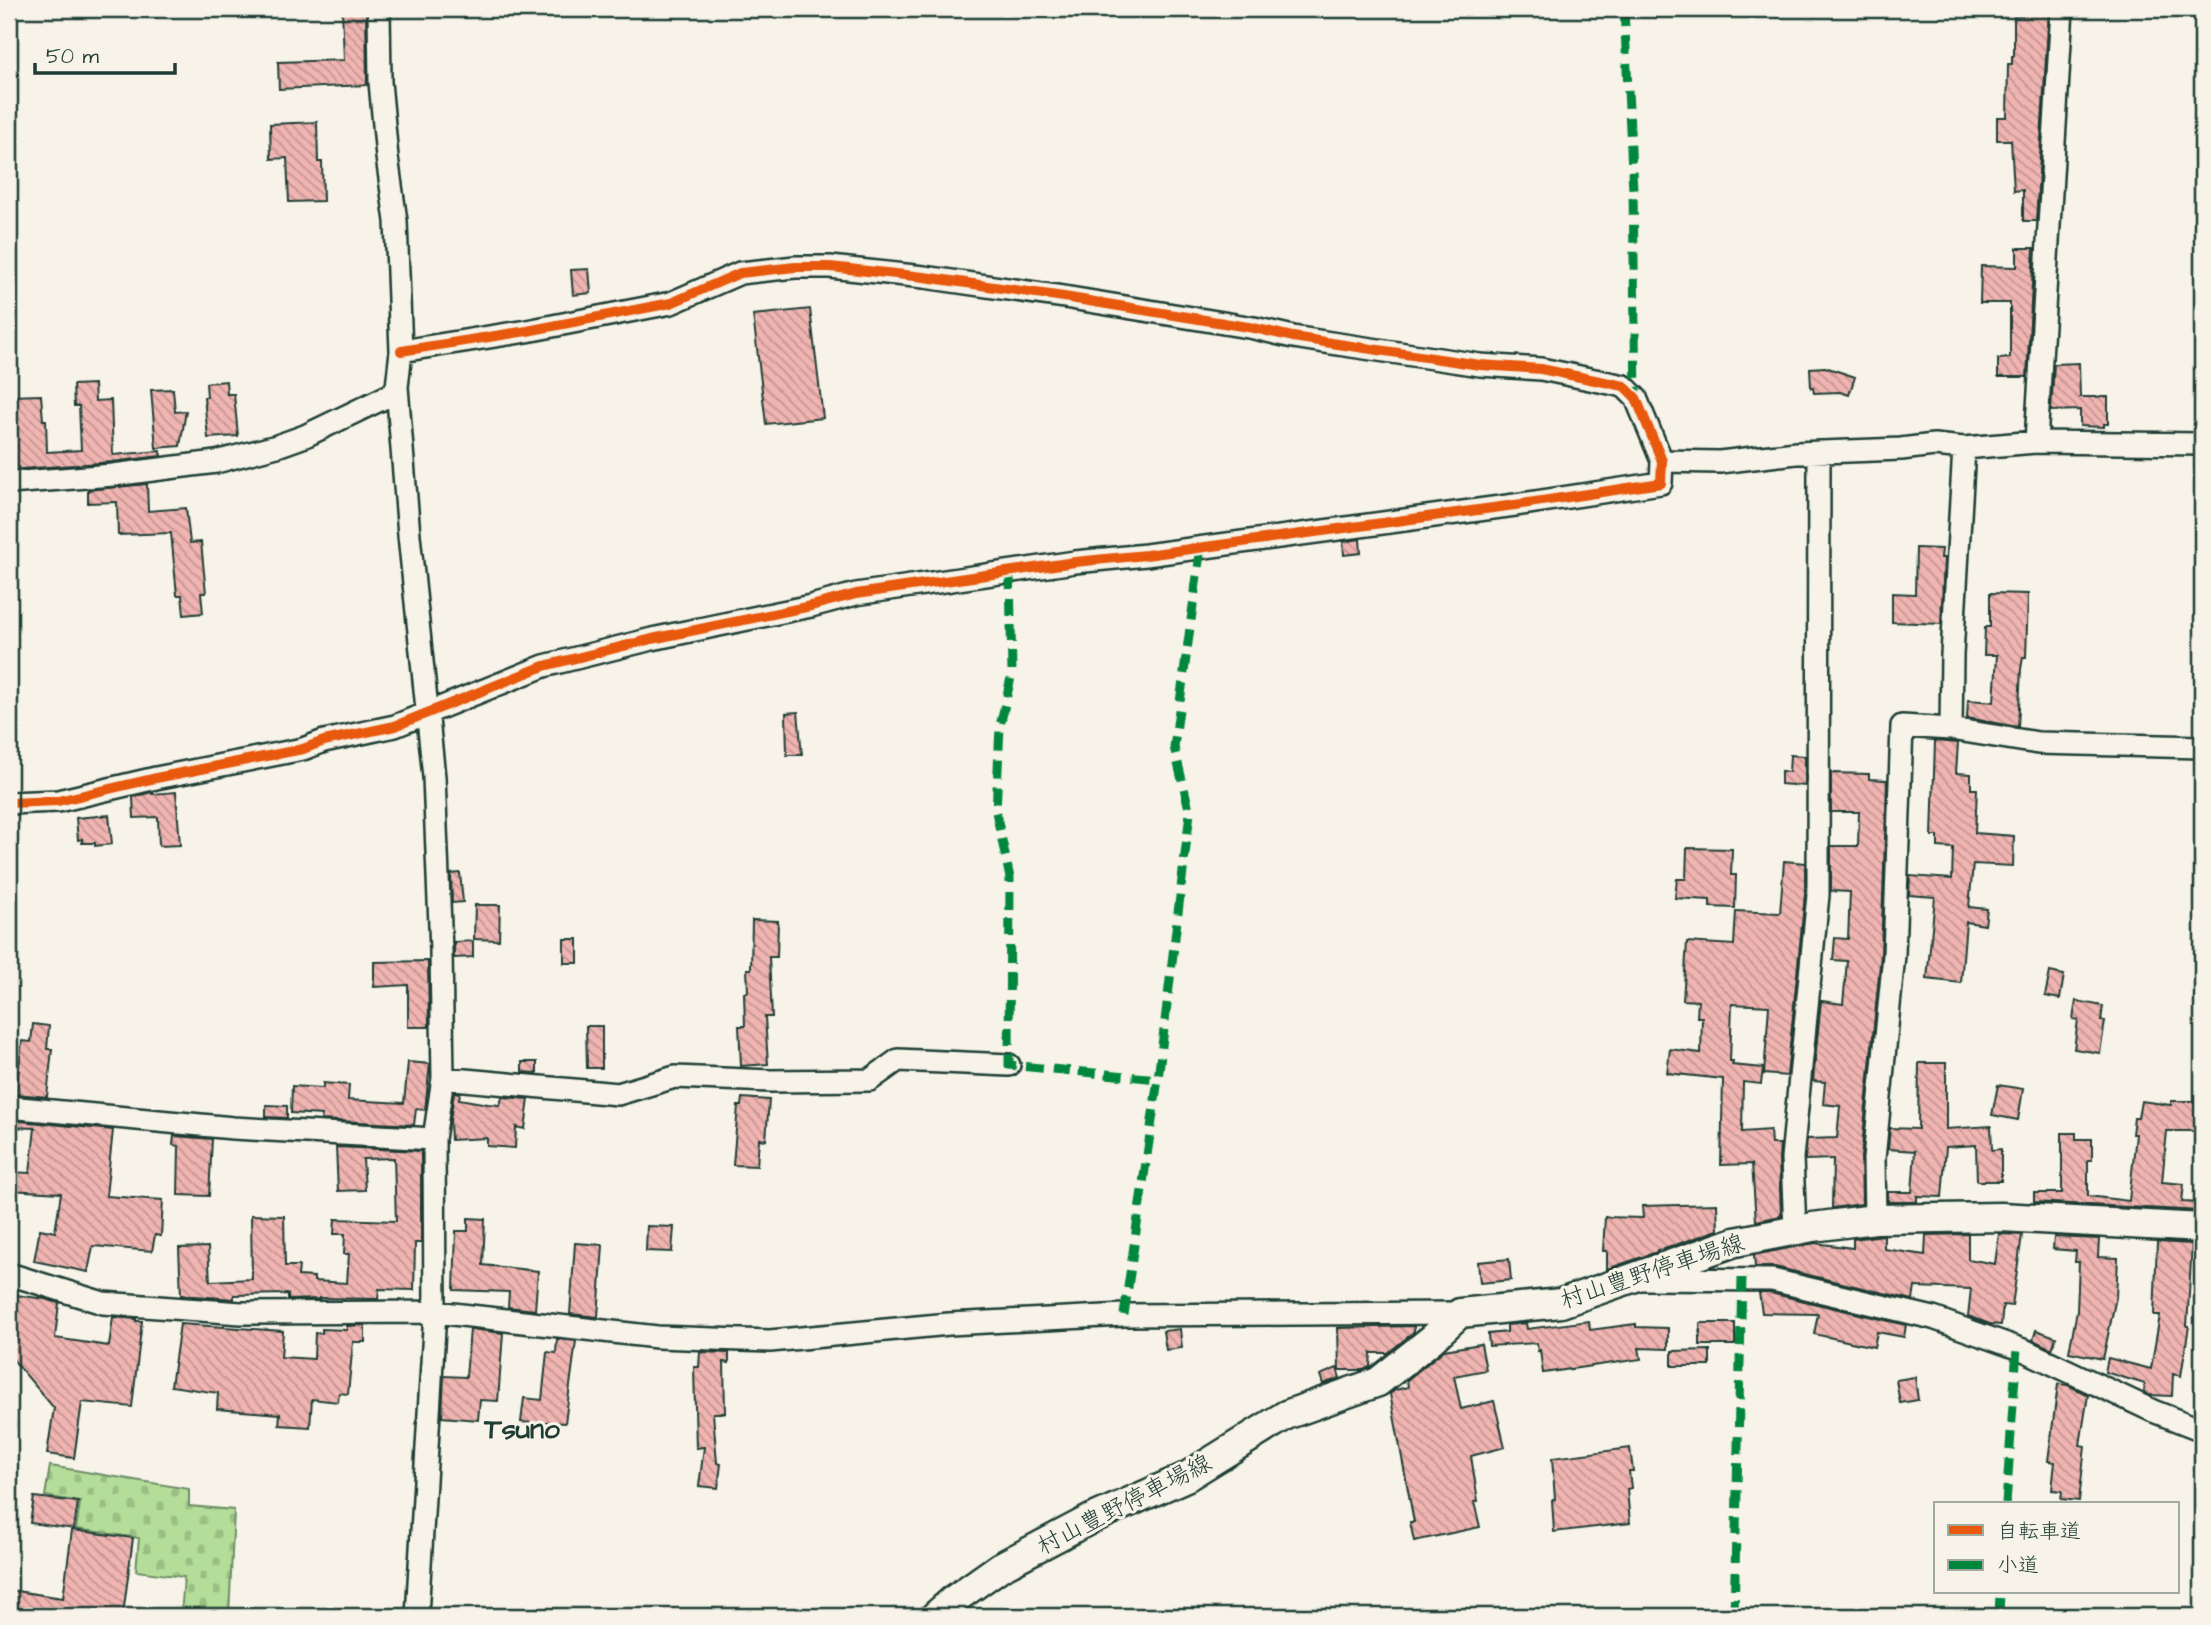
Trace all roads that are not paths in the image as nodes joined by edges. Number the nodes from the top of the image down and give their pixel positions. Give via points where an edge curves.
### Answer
1 (379, 9) edge
2 (2062, 9) edge
3 (401, 351) junction
4 (397, 387) junction
5 (2036, 442) junction
6 (2202, 444) edge
7 (1964, 448) junction
8 (1819, 452) junction
9 (1662, 461) junction
10 (9, 483) edge
11 (427, 714) junction
12 (1951, 729) junction
13 (2202, 747) edge
14 (9, 803) edge
15 (1009, 1065) dead end
16 (443, 1078) junction
17 (9, 1107) edge
18 (434, 1139) junction
19 (1875, 1219) junction
20 (2202, 1228) edge
21 (1795, 1230) junction
22 (9, 1274) edge
23 (1633, 1279) junction
24 (435, 1312) junction
25 (1460, 1313) junction
26 (2202, 1430) edge
27 (417, 1616) edge
28 (934, 1616) edge

1 - 3 street via 380,82 396,221
2 - 5 street
3 - 4 street
3 - 9 street via 671,303 740,273 830,267 954,281 1293,337 1597,379 1624,386 1636,398
4 - 10 street via 392,394 305,436 216,462
4 - 11 street
5 - 6 street
5 - 7 street
7 - 8 street
7 - 12 street
8 - 9 street via 1720,462
8 - 21 street via 1818,895 1793,1158
9 - 11 street via 1661,483 856,594 544,666
11 - 14 street via 276,755 58,801
11 - 16 street via 434,777
12 - 13 street via 2038,743
12 - 19 street via 1902,726 1894,955 1874,1159
15 - 16 street via 898,1060 870,1080 676,1077 618,1094
16 - 18 street
17 - 18 street via 233,1128
18 - 24 street
19 - 20 main road, 村山豊野停車場線 via 2001,1217
19 - 21 main road, 村山豊野停車場線
21 - 23 main road, 村山豊野停車場線 via 1735,1242
22 - 24 street via 103,1303 241,1313
23 - 25 main road, 村山豊野停車場線 via 1561,1303
23 - 26 street via 1772,1280 1933,1318 2026,1351
24 - 25 street via 657,1336 770,1341 948,1324 1124,1315
24 - 27 street
25 - 28 main road, 村山豊野停車場線 via 1378,1382 1286,1415 1186,1477 1091,1519 1000,1567

